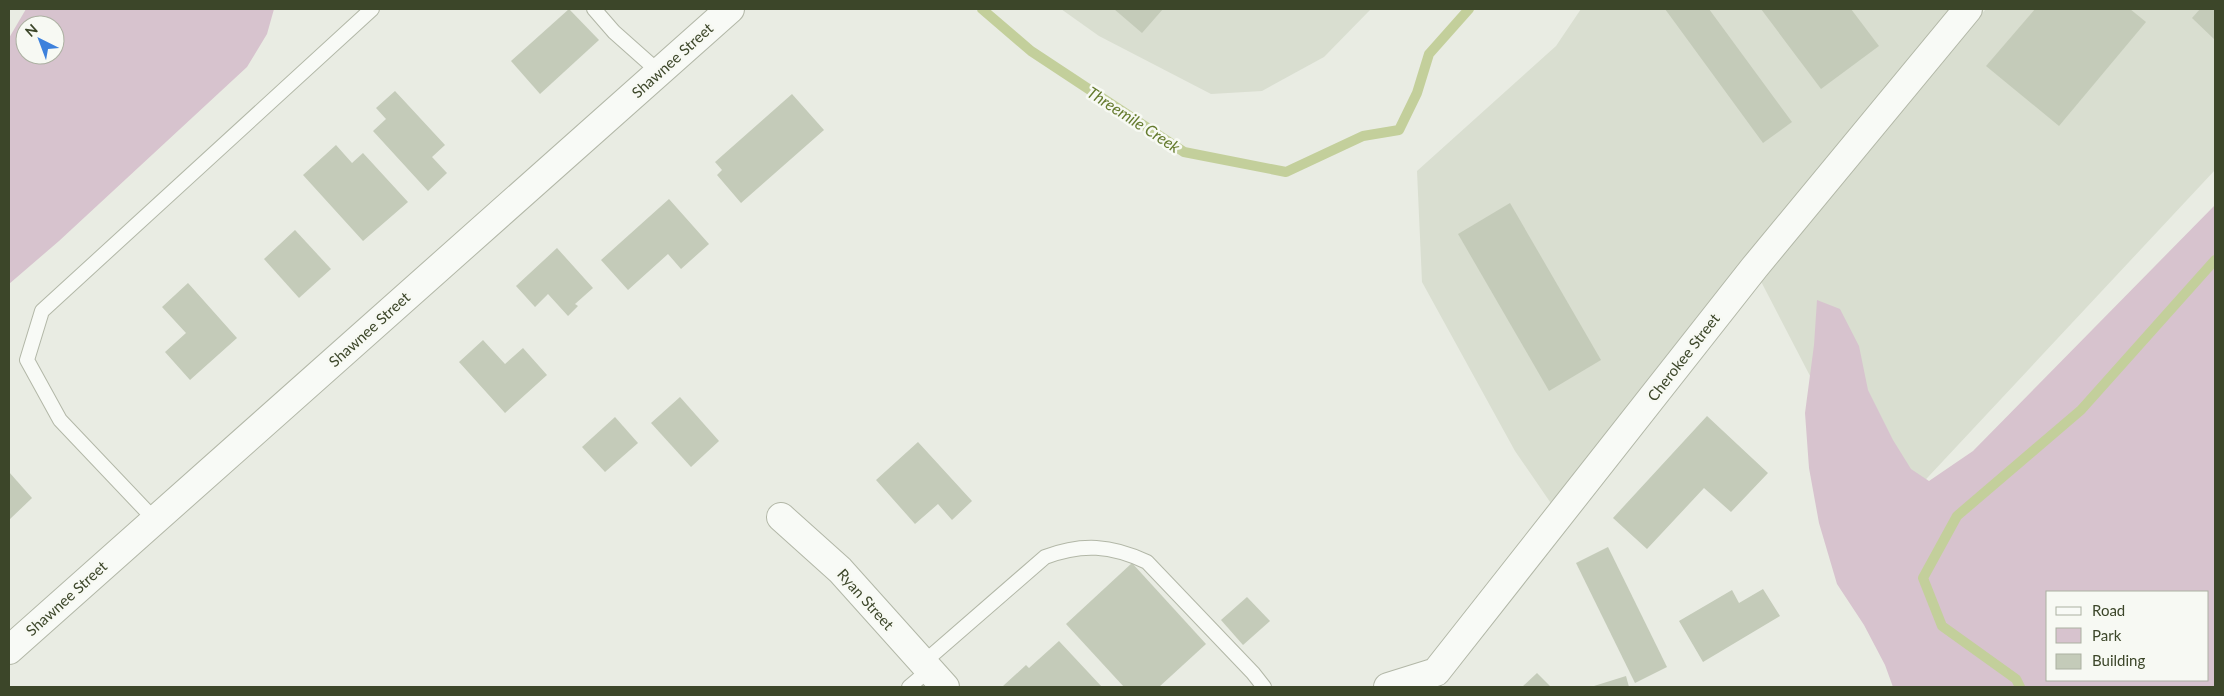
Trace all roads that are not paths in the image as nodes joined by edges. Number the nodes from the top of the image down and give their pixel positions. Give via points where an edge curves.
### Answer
1 (372, 9) edge
2 (594, 9) edge
3 (730, 9) edge
4 (1968, 9) edge
5 (659, 72) junction
6 (781, 517) dead end
7 (154, 519) junction
8 (9, 650) edge
9 (932, 673) edge
10 (1430, 679) edge
11 (909, 687) edge
12 (1264, 687) edge
13 (1388, 687) edge

1 - 7 lane via 42,312 27,360 60,420
2 - 5 lane via 614,32
3 - 5 street, Shawnee Street
4 - 10 street, Cherokee Street via 1754,268
5 - 7 street, Shawnee Street
6 - 9 street, Ryan Street via 840,570
7 - 8 street, Shawnee Street
9 - 11 lane
9 - 12 lane via 1045,557 1060,551 1092,547 1125,551 1147,562
10 - 13 street, Cherokee Street

